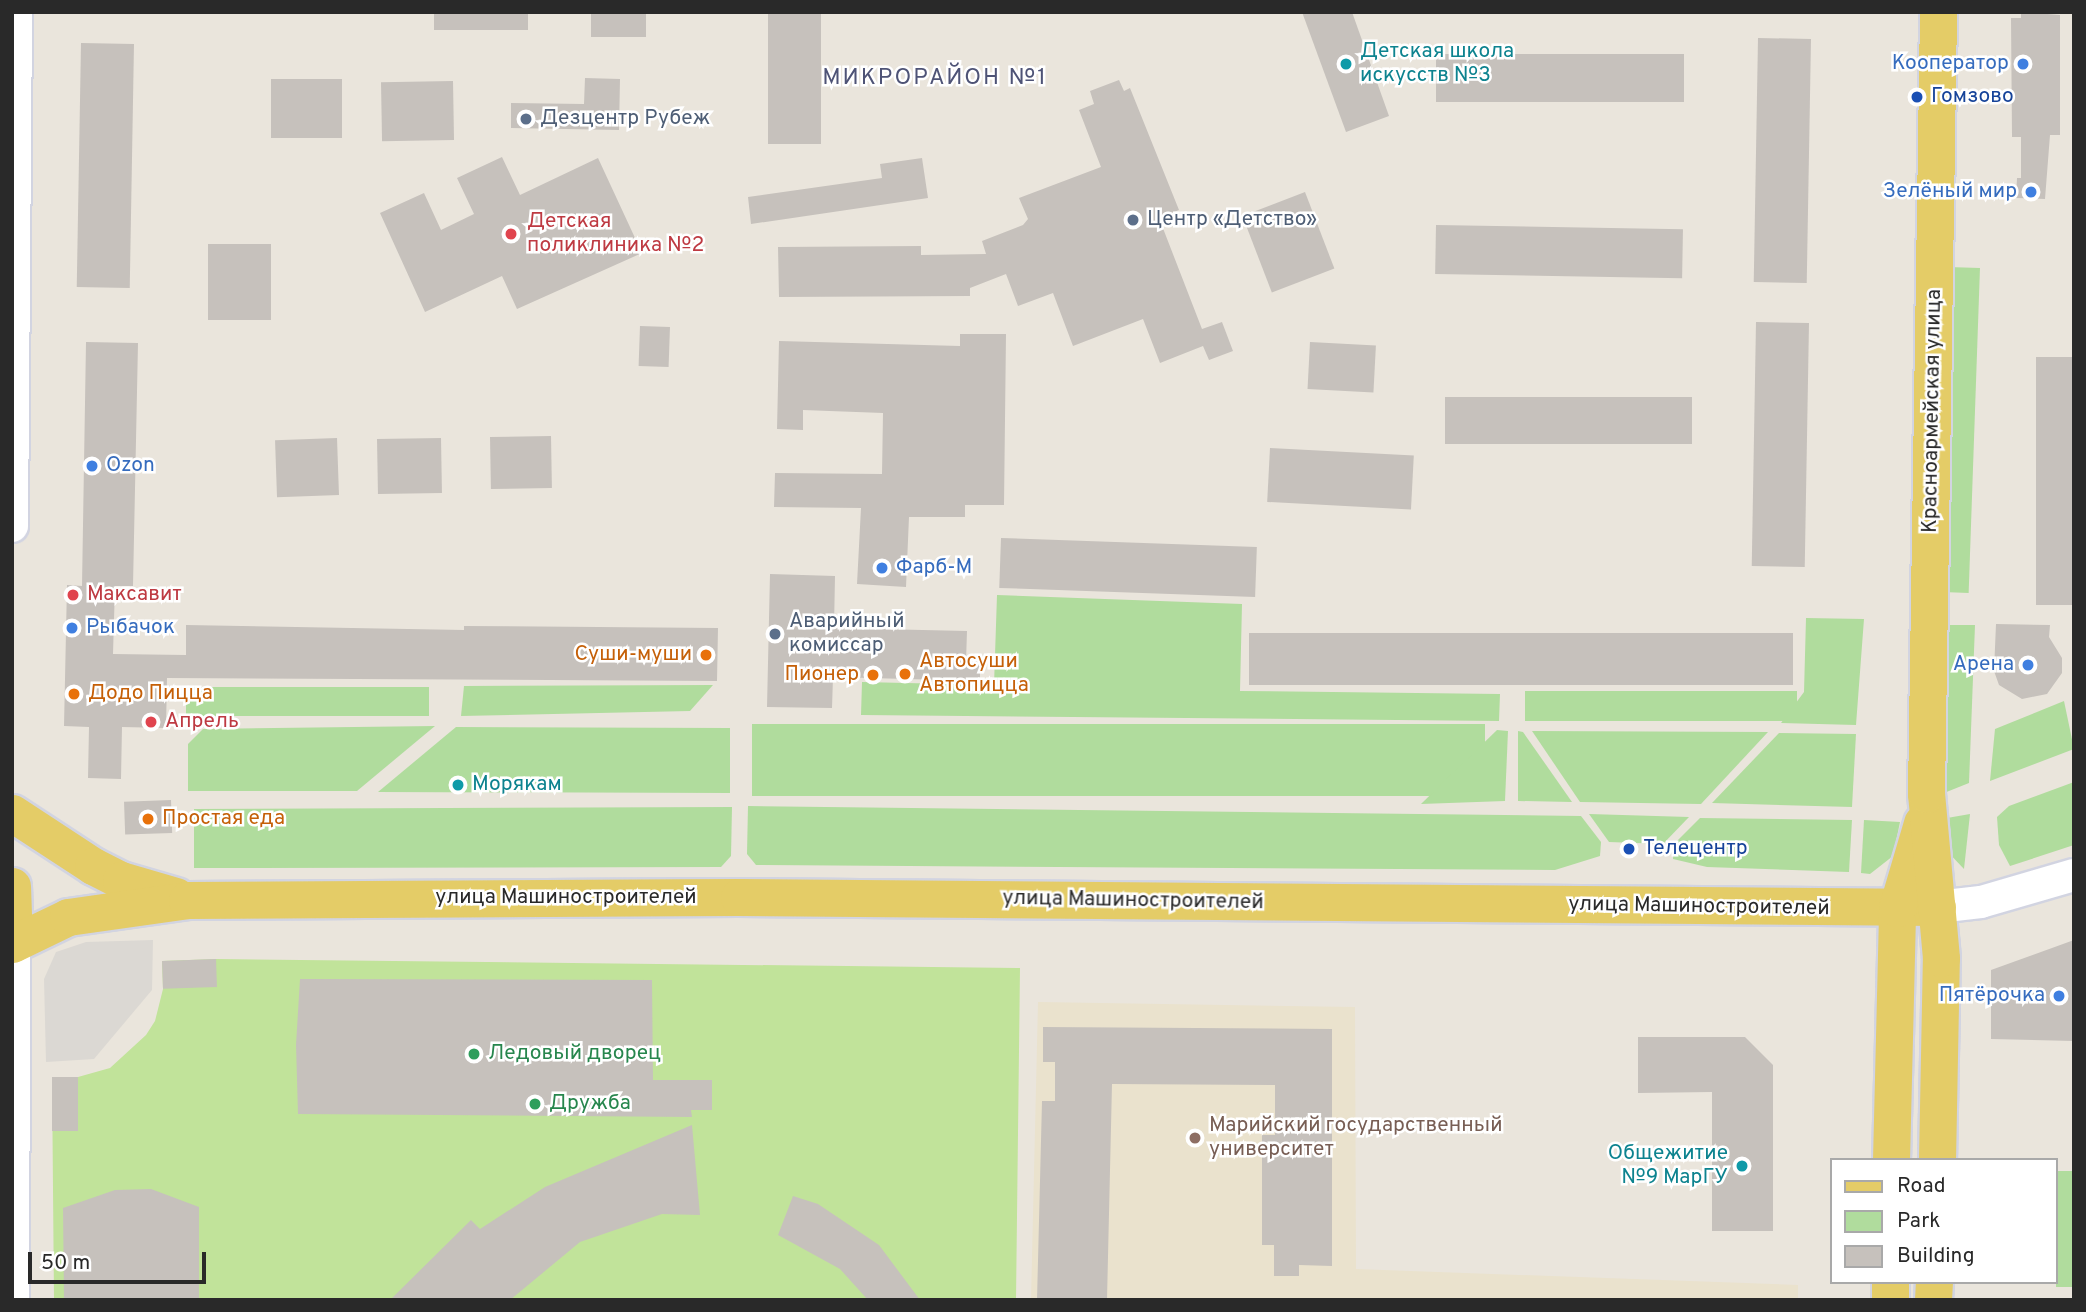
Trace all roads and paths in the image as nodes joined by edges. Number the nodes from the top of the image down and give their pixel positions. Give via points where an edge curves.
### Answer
1 (16, 12) edge
2 (1937, 12) edge
3 (12, 526) edge
4 (1927, 809) junction
5 (12, 813) edge
6 (2074, 875) edge
7 (12, 886) edge
8 (187, 900) junction
9 (1937, 907) junction
10 (1897, 908) junction
11 (13, 944) edge
12 (1891, 1158) edge
13 (1937, 1158) edge
14 (13, 1300) edge

1 - 3 main road
2 - 4 main road, Красноармейская улица
4 - 9 main road, Красноармейская улица
4 - 10 main road, Красноармейская улица
5 - 8 main road, улица Машиностроителей via 121,880
6 - 9 main road, улица Машиностроителей via 1989,900
7 - 11 main road
8 - 10 main road, улица Машиностроителей via 739,897
8 - 11 main road, улица Машиностроителей via 68,918
9 - 10 main road, улица Машиностроителей
9 - 13 main road, Красноармейская улица via 1941,958
10 - 12 main road, Красноармейская улица
11 - 14 main road

